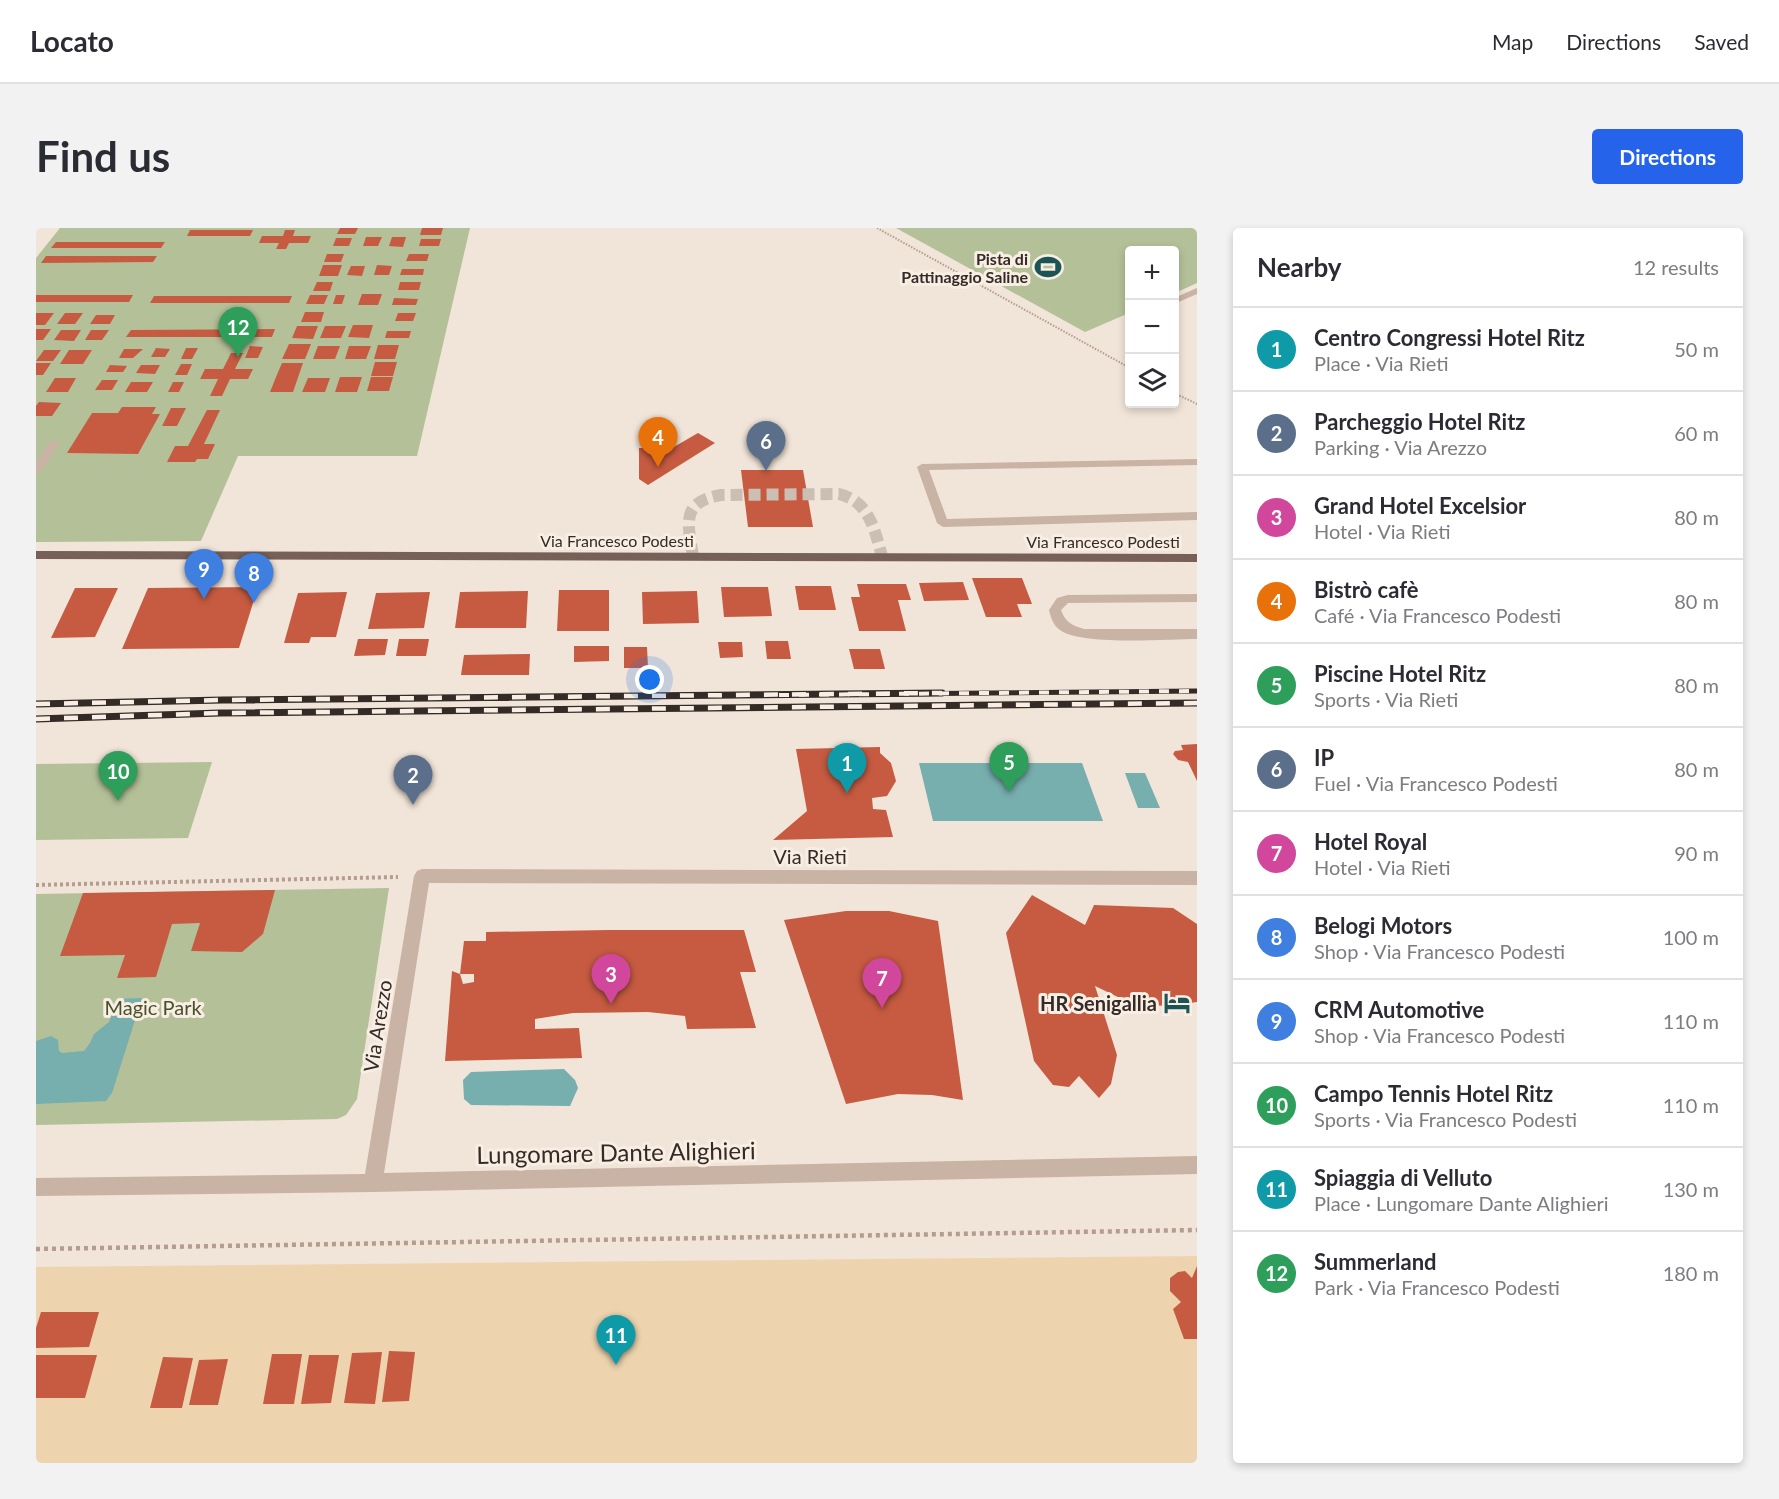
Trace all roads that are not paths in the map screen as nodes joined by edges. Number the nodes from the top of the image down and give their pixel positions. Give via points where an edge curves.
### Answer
1 (1192, 293) edge
2 (1176, 300) edge
3 (1197, 305) edge
4 (55, 443) dead end
5 (1197, 462) edge
6 (36, 470) edge
7 (1197, 516) edge
8 (36, 555) edge
9 (1197, 558) edge
10 (1197, 598) edge
11 (1197, 634) edge
12 (422, 876) joint
13 (1197, 878) edge
14 (1197, 1165) edge
15 (373, 1183) junction
16 (36, 1187) edge

1 - 2 street
1 - 3 street
4 - 6 street
5 - 7 street via 922,467 943,523
8 - 9 main road, Via Francesco Podesti
10 - 11 street via 1068,599 1055,610 1066,628 1084,634
12 - 13 street, Via Rieti
12 - 15 street, Via Arezzo
14 - 15 street, Lungomare Dante Alighieri
15 - 16 street, Lungomare Dante Alighieri

